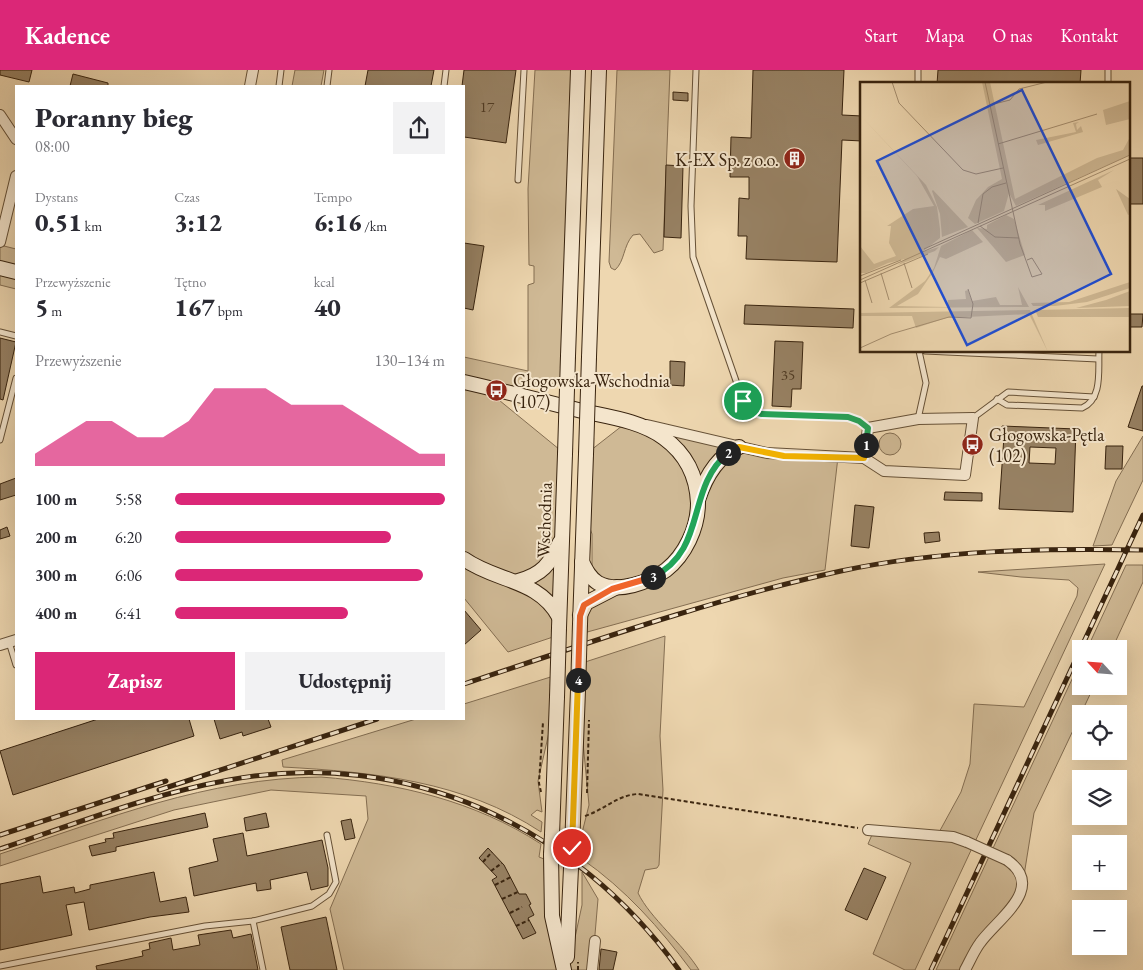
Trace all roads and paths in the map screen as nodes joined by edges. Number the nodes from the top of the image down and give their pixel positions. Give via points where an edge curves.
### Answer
1 (253, 70) edge
2 (281, 70) edge
3 (329, 70) edge
4 (446, 70) edge
5 (524, 70) edge
6 (578, 70) edge
7 (599, 70) edge
8 (696, 70) edge
9 (250, 85) edge
10 (279, 85) edge
11 (326, 85) edge
12 (444, 85) edge
13 (0, 115) edge
14 (15, 138) edge
15 (15, 180) edge
16 (518, 180) dead end
17 (0, 242) edge
18 (0, 268) edge
19 (15, 272) edge
20 (0, 332) edge
21 (15, 336) edge
22 (919, 352) edge
23 (944, 352) edge
24 (1099, 352) edge
25 (1098, 360) junction
26 (15, 382) edge
27 (465, 382) edge
28 (1094, 397) junction
29 (996, 399) junction
30 (973, 418) junction
31 (918, 419) junction
32 (627, 422) junction
33 (868, 428) junction
34 (0, 440) edge
35 (739, 447) junction
36 (864, 458) junction
37 (698, 503) junction
38 (562, 537) junction
39 (465, 560) edge
40 (582, 562) junction
41 (518, 581) junction
42 (618, 587) junction
43 (580, 620) junction
44 (559, 623) junction
45 (8, 642) edge
46 (15, 662) edge
47 (585, 816) dead end
48 (868, 830) joint
49 (327, 835) dead end
50 (492, 852) dead end
51 (483, 862) dead end
52 (502, 863) dead end
53 (491, 871) dead end
54 (510, 877) dead end
55 (495, 885) dead end
56 (518, 892) dead end
57 (502, 899) dead end
58 (522, 906) dead end
59 (510, 913) dead end
60 (529, 920) dead end
61 (252, 921) junction
62 (516, 926) dead end
63 (595, 941) dead end
64 (0, 966) edge
65 (263, 970) edge
66 (565, 970) edge
67 (592, 970) edge
68 (966, 970) edge

1 - 9 street
2 - 10 lane
3 - 11 lane
4 - 12 lane
5 - 16 lane
6 - 38 street, Wschodnia, bridge
7 - 40 street, Wschodnia, bridge
8 - 33 lane via 691,206 694,257 743,401 749,410 761,414 848,417
13 - 14 street
15 - 17 street
18 - 19 street
20 - 21 lane
22 - 31 lane via 926,383
23 - 25 lane
24 - 25 lane
25 - 28 lane
26 - 34 lane
27 - 32 street
28 - 29 lane via 1008,392
28 - 29 lane via 1089,405 1082,408 1007,405
29 - 30 lane
30 - 31 street
30 - 36 street via 965,475 884,472
31 - 33 street
32 - 35 street
32 - 37 street via 658,434 680,453 694,478
33 - 36 street
35 - 36 street via 784,456
35 - 37 street via 714,467
37 - 42 street via 690,536 674,563 647,580
38 - 41 street via 544,570
38 - 44 street, Wschodnia
39 - 41 street via 490,574
40 - 42 street via 599,584
40 - 43 street, Wschodnia
41 - 44 street via 544,596
42 - 43 street via 586,603
43 - 66 street, Wschodnia, bridge
44 - 66 street, Wschodnia, bridge via 552,916
45 - 46 lane
47 - 48 path via 622,797 638,794
48 - 68 street, bridge via 954,837 1018,868 1020,895 1010,911 980,942
49 - 61 lane via 336,882 330,894 301,910
50 - 51 path
52 - 53 path
54 - 55 path
56 - 57 path
58 - 59 path
60 - 62 path
61 - 64 lane via 205,926
61 - 65 lane
63 - 67 street

